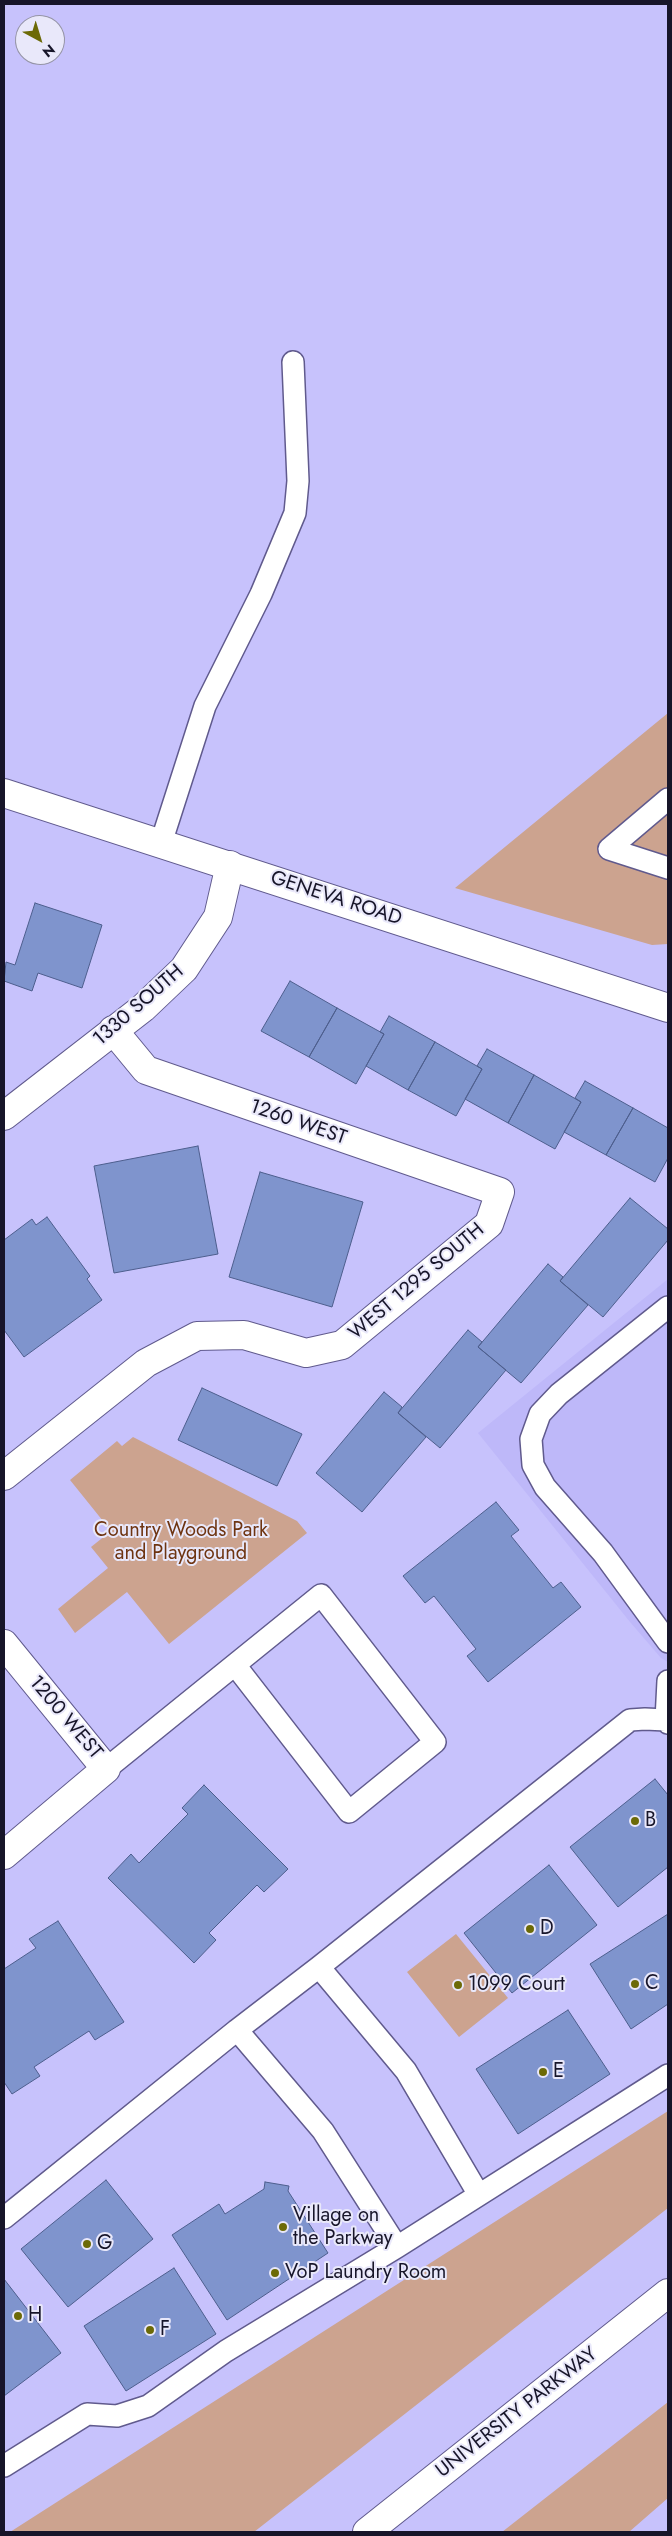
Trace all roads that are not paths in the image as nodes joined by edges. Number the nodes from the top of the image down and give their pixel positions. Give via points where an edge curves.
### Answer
1 (293, 362) dead end
2 (4, 793) edge
3 (668, 798) edge
4 (161, 843) junction
5 (230, 865) junction
6 (668, 868) edge
7 (668, 1008) edge
8 (113, 1030) junction
9 (4, 1116) edge
10 (500, 1192) joint
11 (668, 1307) edge
12 (4, 1476) edge
13 (668, 1642) edge
14 (4, 1644) edge
15 (235, 1665) junction
16 (668, 1681) edge
17 (667, 1722) edge
18 (106, 1769) junction
19 (4, 1854) edge
20 (319, 1967) junction
21 (237, 2030) junction
22 (668, 2075) edge
23 (480, 2196) junction
24 (4, 2218) edge
25 (397, 2247) junction
26 (668, 2294) edge
27 (4, 2466) edge
28 (366, 2532) edge

1 - 4 lane via 298,480 295,513 261,594 205,706
2 - 4 street, GENEVA ROAD
3 - 6 lane via 609,848
4 - 5 street, GENEVA ROAD
5 - 7 street, GENEVA ROAD
5 - 8 street, 1330 SOUTH via 218,917 184,969 143,1008
8 - 9 street, 1330 SOUTH
8 - 10 street, 1260 WEST via 146,1070
10 - 12 street, WEST 1295 SOUTH via 489,1224 342,1345 306,1353 244,1335 197,1336 146,1363
11 - 13 lane via 559,1394 540,1414 531,1439 533,1465 545,1487 603,1553
14 - 18 street, 1200 WEST
15 - 15 lane via 322,1595 435,1742 349,1812
15 - 18 lane
16 - 17 lane
17 - 20 lane via 645,1718 630,1720
18 - 19 street
20 - 21 lane
20 - 23 lane via 406,2071
21 - 24 lane
21 - 25 lane via 322,2131
22 - 23 lane
23 - 25 lane
25 - 27 lane via 226,2351 148,2406 116,2416 87,2414
26 - 28 street, UNIVERSITY PARKWAY

